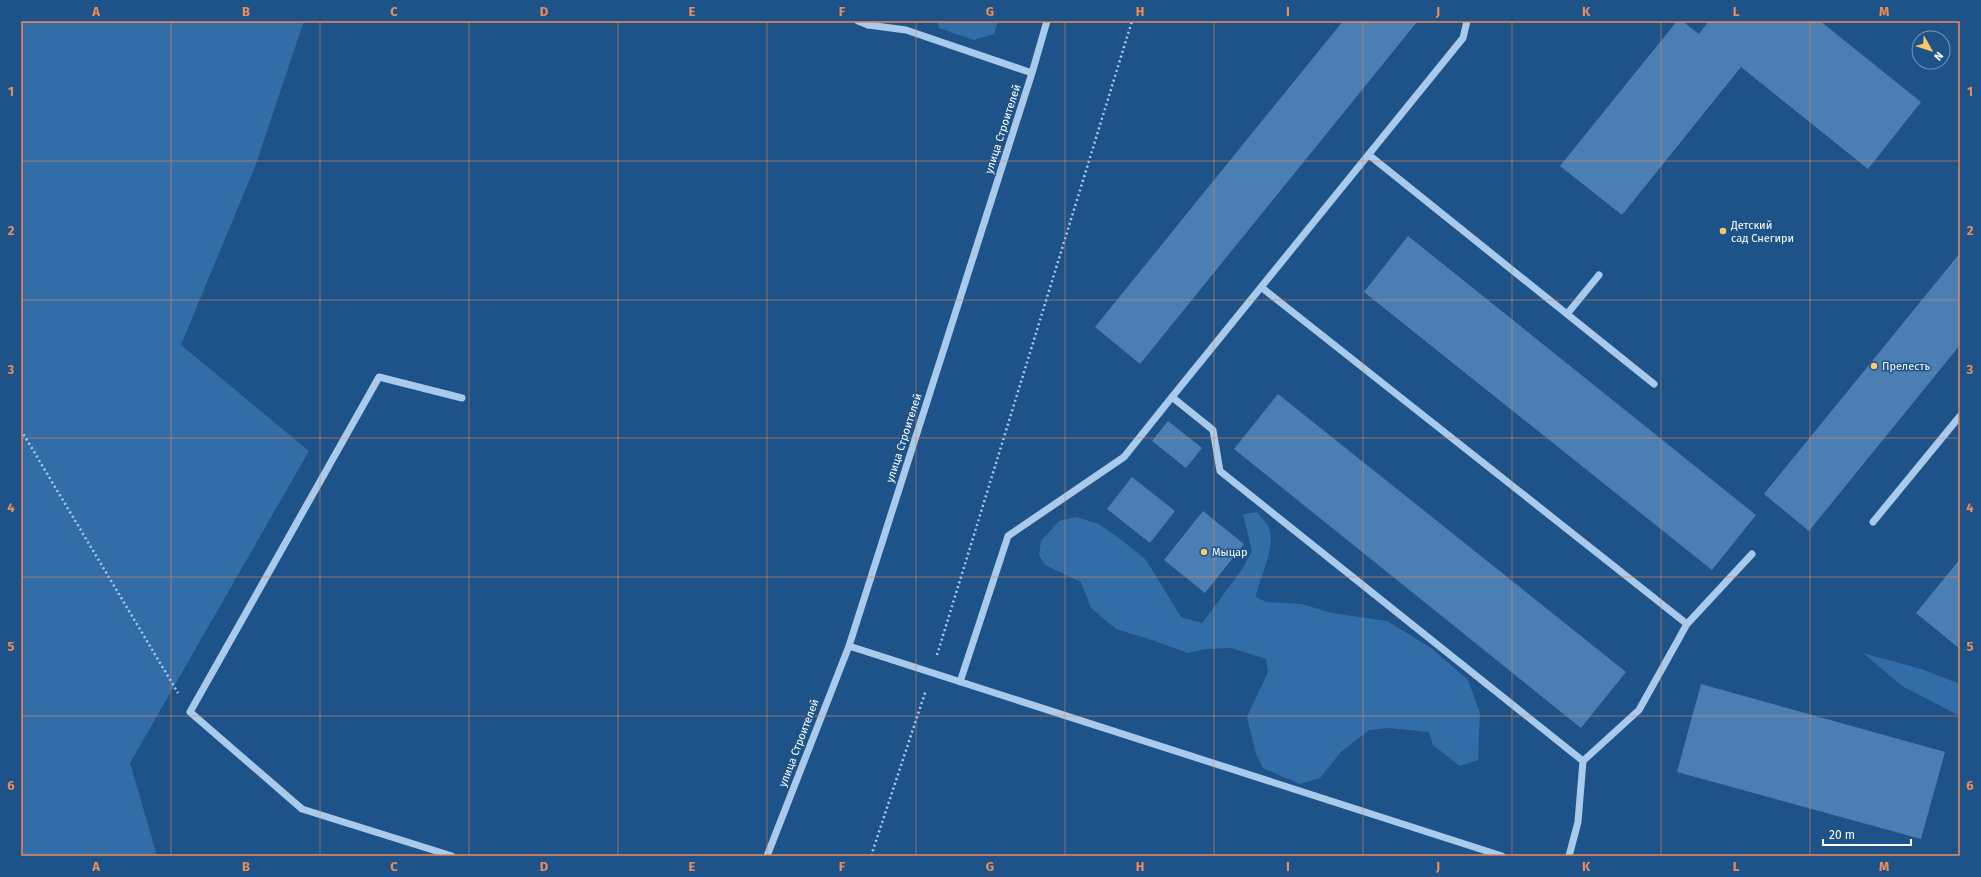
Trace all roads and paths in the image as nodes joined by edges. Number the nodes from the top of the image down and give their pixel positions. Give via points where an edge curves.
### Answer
1 (858, 21) edge
2 (1047, 21) edge
3 (1132, 21) edge
4 (1467, 21) edge
5 (1032, 73) junction
6 (1369, 155) junction
7 (1599, 275) dead end
8 (1261, 287) junction
9 (1567, 314) junction
10 (1654, 384) dead end
11 (1172, 397) junction
12 (462, 398) dead end
13 (1960, 416) edge
14 (21, 430) edge
15 (1874, 522) dead end
16 (1752, 554) dead end
17 (1687, 624) junction
18 (848, 646) junction
19 (932, 673) junction
20 (960, 682) junction
21 (190, 712) junction
22 (1583, 761) junction
23 (452, 856) edge
24 (767, 856) edge
25 (871, 856) edge
26 (1502, 856) edge
27 (1569, 856) edge

1 - 5 street via 868,25 906,30
2 - 5 street, улица Строителей
3 - 19 path
4 - 6 street via 1463,38
5 - 18 street, улица Строителей
6 - 8 street
6 - 9 street
7 - 9 street
8 - 11 street
8 - 17 street
9 - 10 street
11 - 20 street via 1124,457 1008,536
11 - 22 street via 1213,430 1220,470
12 - 21 street via 379,377
13 - 15 street
14 - 21 path
16 - 17 street
17 - 22 street via 1639,710
18 - 19 street
18 - 24 street, улица Строителей
19 - 20 street
19 - 25 path
20 - 26 street
21 - 23 street via 302,809
22 - 27 street via 1578,822

